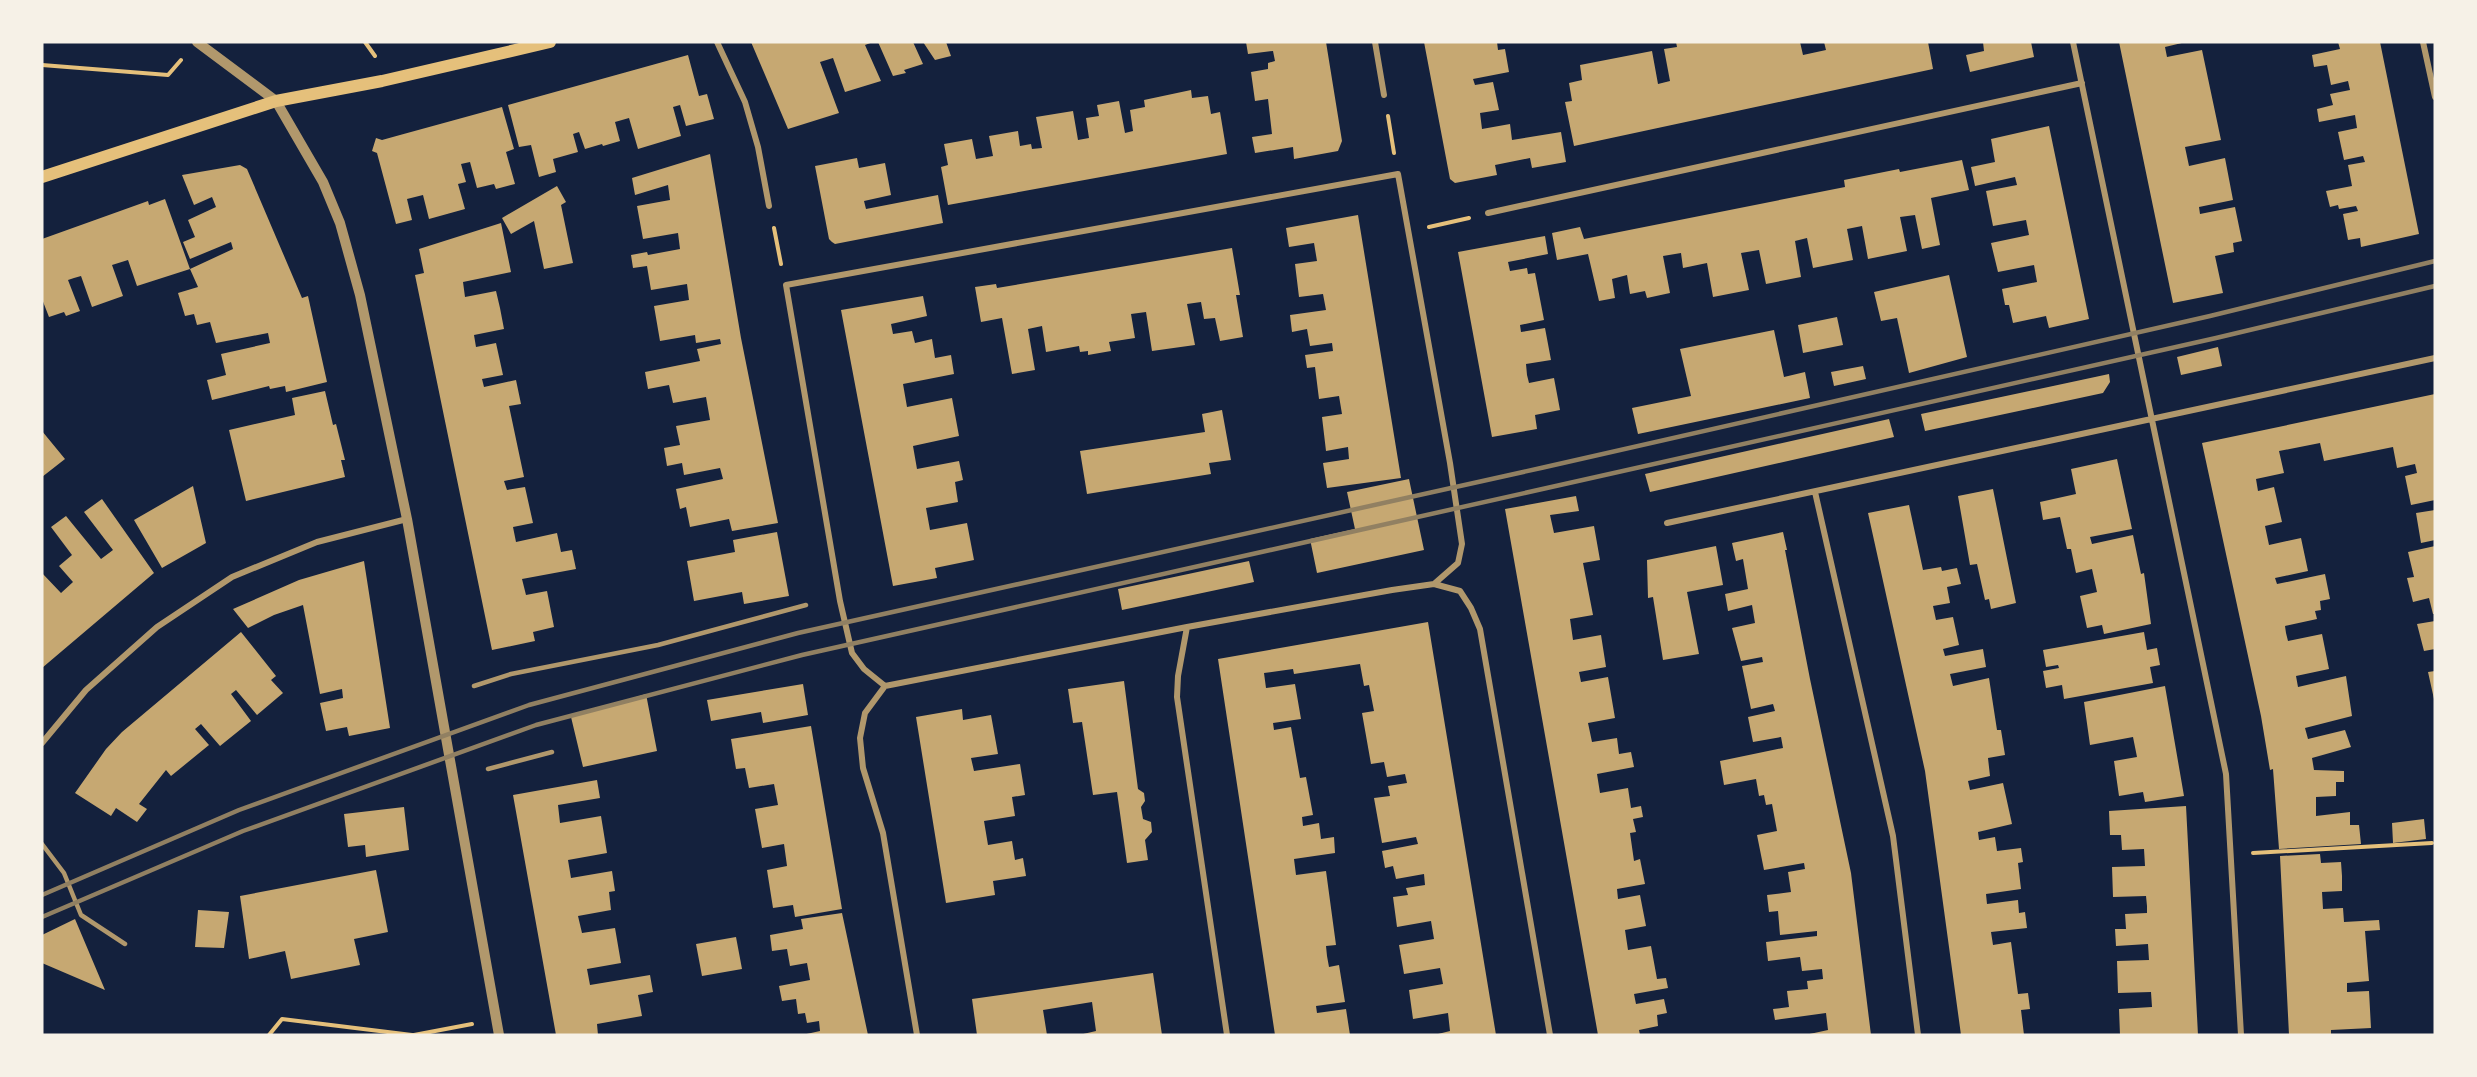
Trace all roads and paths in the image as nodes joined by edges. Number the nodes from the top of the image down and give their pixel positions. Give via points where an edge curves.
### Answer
1 (197, 42) edge
2 (365, 42) edge
3 (550, 42) edge
4 (717, 42) edge
5 (1375, 42) edge
6 (2073, 42) edge
7 (2423, 42) edge
8 (375, 56) dead end
9 (184, 57) dead end
10 (42, 65) edge
11 (2082, 83) junction
12 (1384, 94) joint
13 (2435, 97) edge
14 (276, 101) junction
15 (1398, 174) junction
16 (42, 177) edge
17 (769, 206) joint
18 (1488, 213) joint
19 (1408, 233) junction
20 (786, 285) junction
21 (2435, 358) edge
22 (2153, 419) junction
23 (1815, 492) junction
24 (407, 519) junction
25 (1667, 523) dead end
26 (1434, 584) junction
27 (806, 605) dead end
28 (1187, 627) junction
29 (474, 686) dead end
30 (885, 686) junction
31 (42, 743) edge
32 (552, 753) dead end
33 (489, 770) dead end
34 (2432, 843) dead end
35 (42, 844) edge
36 (2258, 853) dead end
37 (125, 944) dead end
38 (496, 1019) junction
39 (269, 1035) edge
40 (413, 1035) edge
41 (499, 1035) edge
42 (917, 1035) edge
43 (1227, 1035) edge
44 (1550, 1035) edge
45 (1917, 1035) edge
46 (2241, 1035) edge

1 - 14 street
2 - 8 path
3 - 14 main road
4 - 17 street via 745,102
5 - 12 street
6 - 11 street
7 - 13 street
9 - 10 path via 168,75
11 - 18 street
11 - 22 street
12 - 15 path
14 - 16 main road
14 - 24 street via 323,182 340,223 360,296
15 - 19 street
15 - 20 street
17 - 20 path
18 - 19 path
19 - 26 street via 1462,544 1458,563
20 - 30 street via 852,653
21 - 22 street
22 - 23 street
22 - 46 street via 2226,774
23 - 25 street
23 - 45 street via 1893,836
24 - 31 street via 317,542 232,577 157,627 86,690
24 - 38 street
26 - 28 street
26 - 44 street via 1460,591 1480,629
27 - 29 lane via 658,645 511,674
28 - 30 street
28 - 43 street via 1177,696
30 - 42 street via 865,713 860,738 863,768 883,834
32 - 33 lane
34 - 36 path
35 - 37 lane via 64,873 81,915
38 - 40 path
38 - 41 street
39 - 40 path via 282,1019

